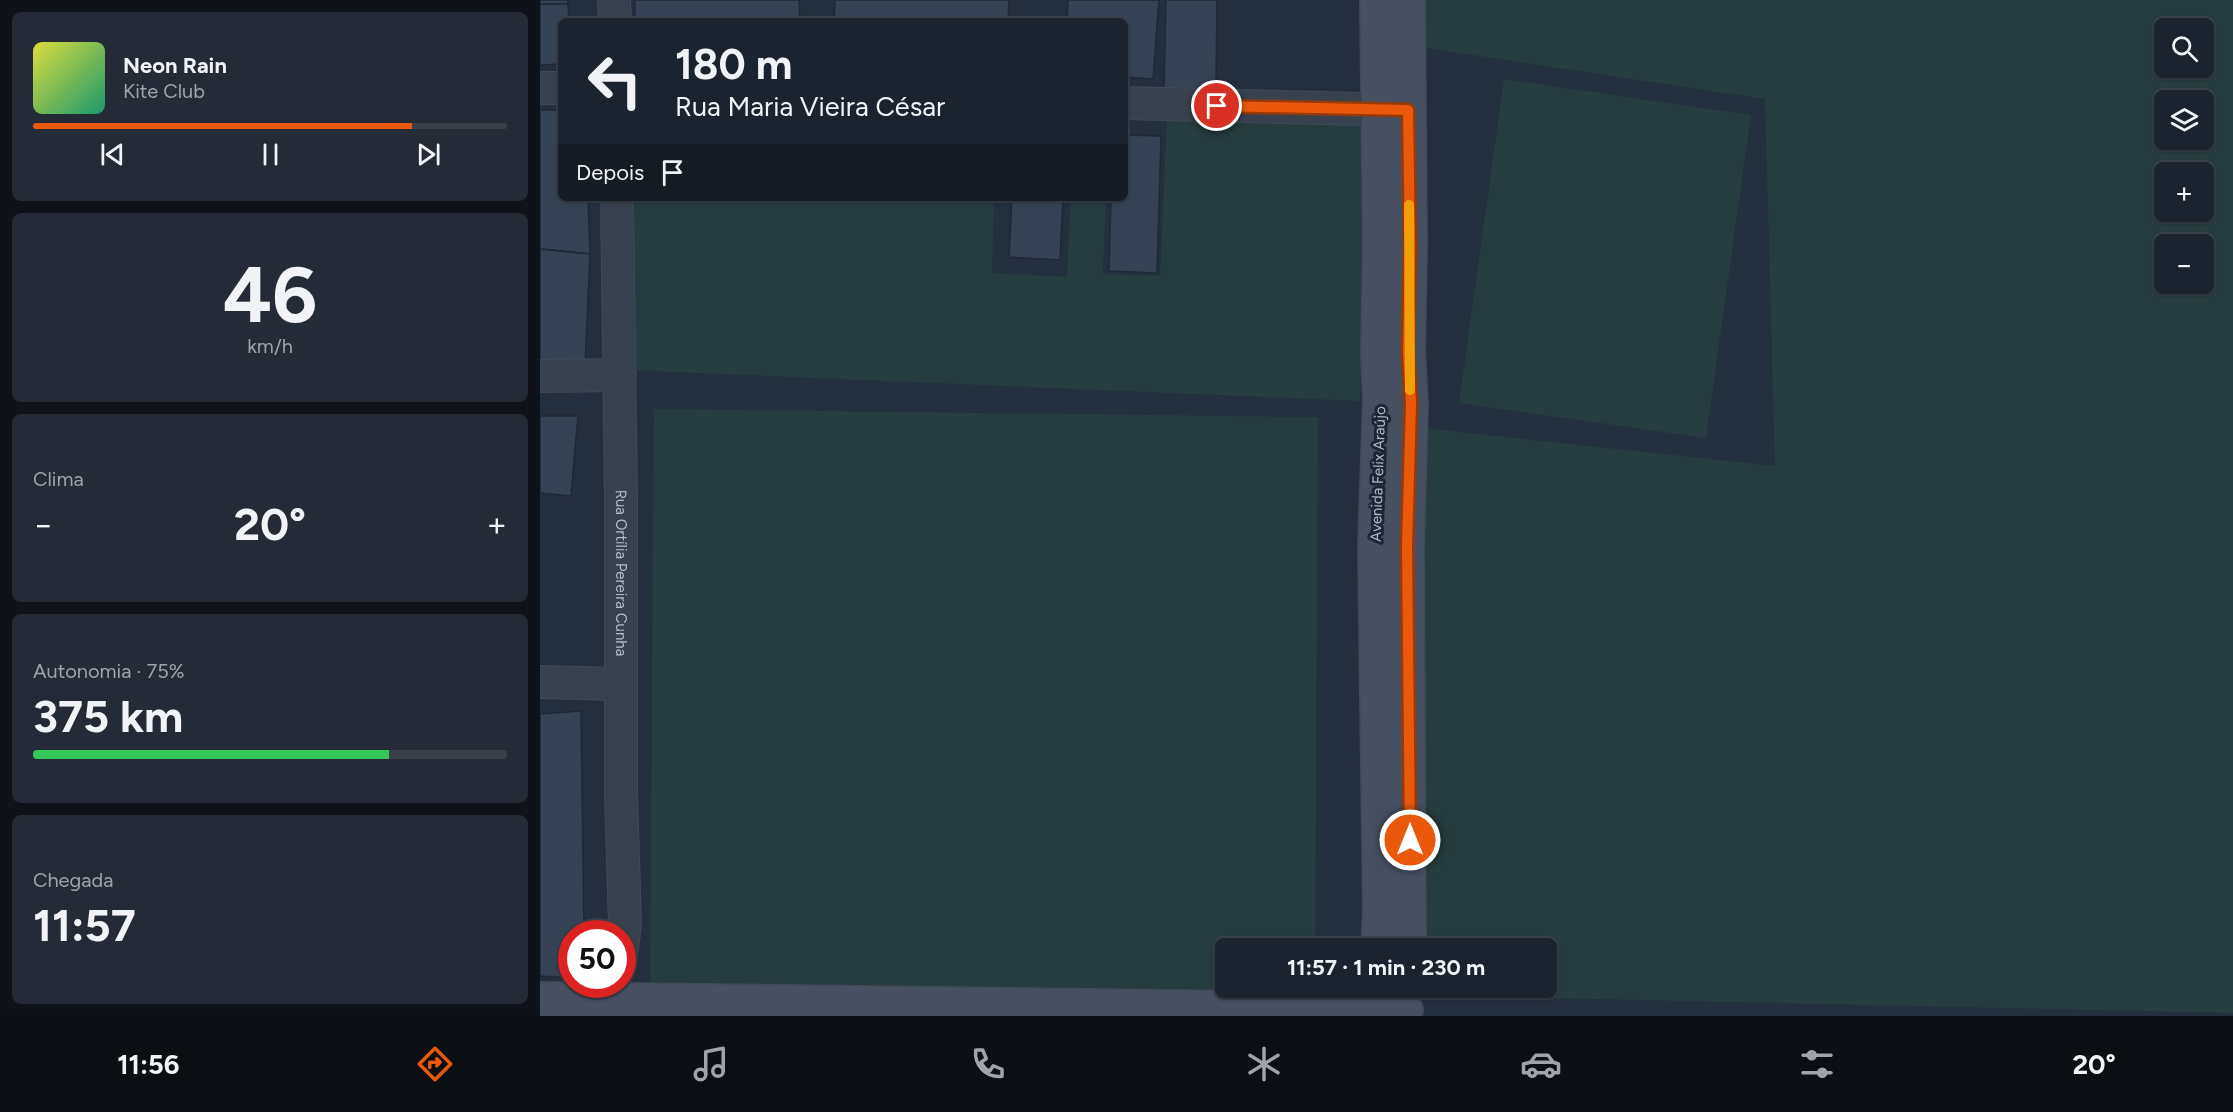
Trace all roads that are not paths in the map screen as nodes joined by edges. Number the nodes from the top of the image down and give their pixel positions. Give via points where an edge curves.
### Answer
1 (614, 0) edge
2 (1377, 0) edge
3 (1408, 0) edge
4 (615, 18) edge
5 (540, 88) edge
6 (558, 88) edge
7 (1128, 104) edge
8 (1393, 110) junction
9 (617, 201) edge
10 (620, 375) junction
11 (540, 376) edge
12 (540, 682) edge
13 (621, 684) junction
14 (625, 920) edge
15 (1379, 938) edge
16 (1409, 938) edge
17 (540, 999) edge
18 (1374, 1004) edge
19 (1407, 1004) edge

1 - 4 street
2 - 8 main road, Avenida Felix Araújo
3 - 8 main road, Avenida Felix Araújo
5 - 6 street
7 - 8 street
8 - 15 main road, Avenida Felix Araújo via 1380,246 1378,353 1375,547
8 - 16 main road, Avenida Felix Araújo via 1410,246
9 - 10 street, Rua Ortília Pereira Cunha
10 - 11 street
10 - 13 street, Rua Ortília Pereira Cunha
12 - 13 street
13 - 14 street, Rua Ortília Pereira Cunha
17 - 18 main road
18 - 19 main road

